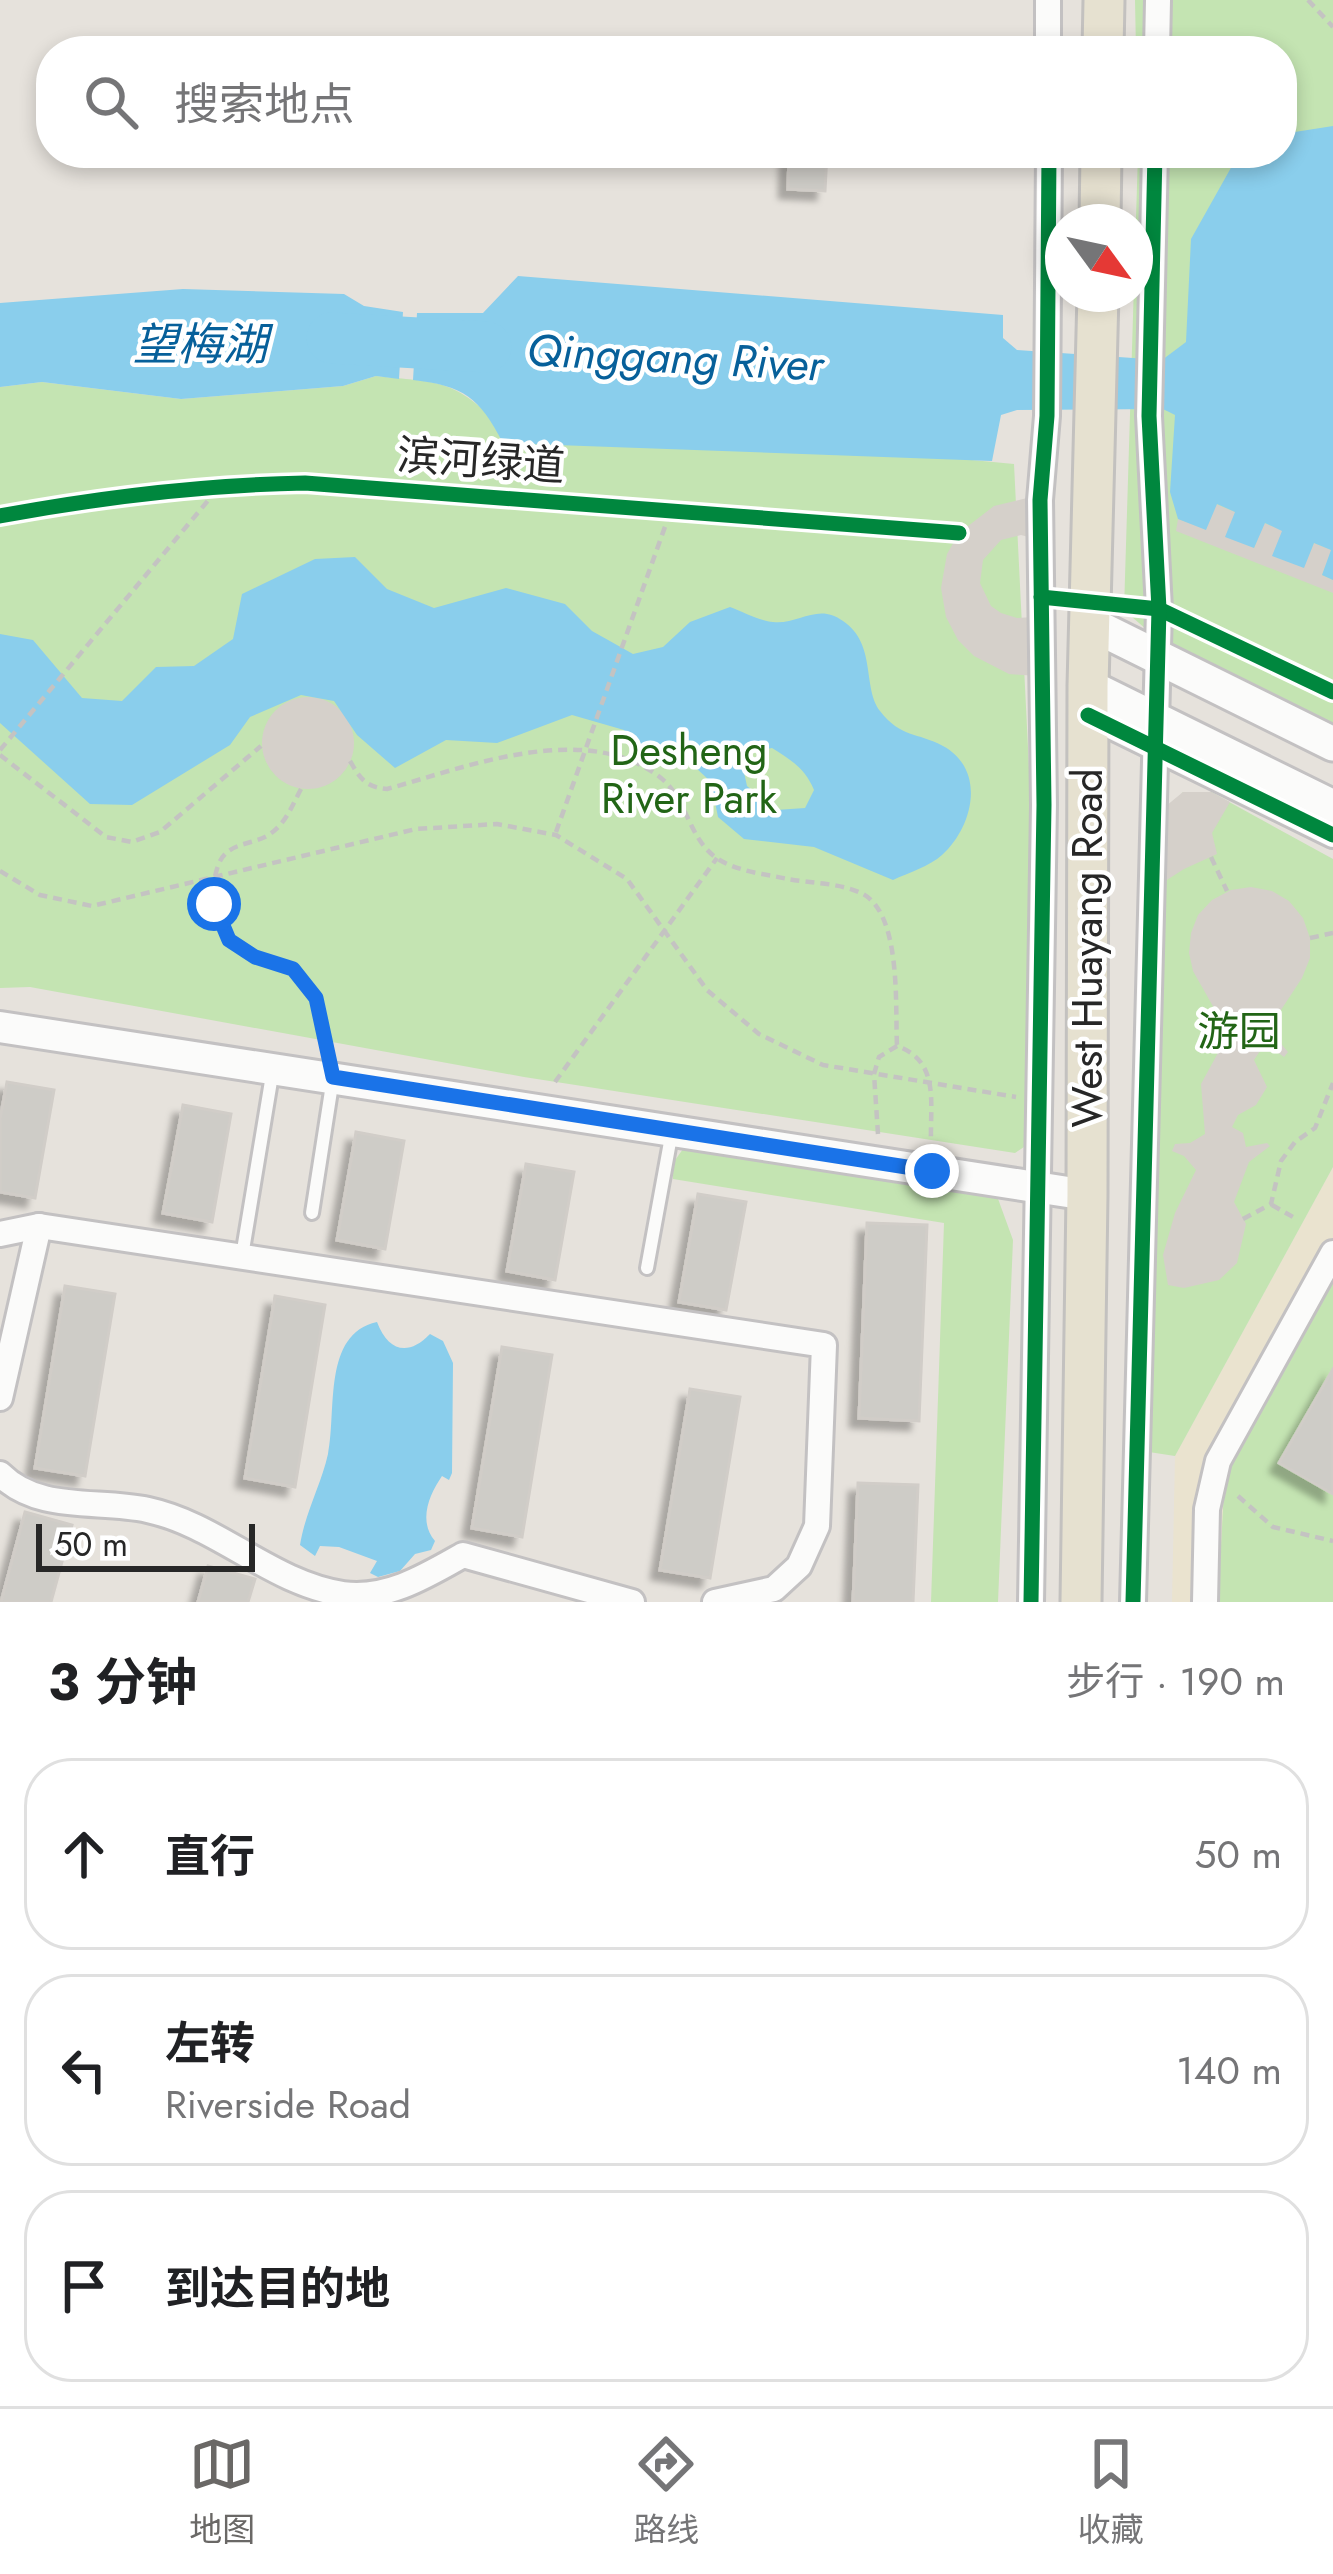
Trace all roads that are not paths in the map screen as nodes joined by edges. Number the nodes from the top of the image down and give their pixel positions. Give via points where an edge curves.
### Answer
1 (1048, 0) edge
2 (1104, 0) edge
3 (1158, 0) edge
4 (1048, 36) edge
5 (1103, 36) edge
6 (1157, 36) edge
7 (1049, 168) edge
8 (1101, 168) edge
9 (1154, 168) edge
10 (1100, 204) edge
11 (1098, 312) edge
12 (1090, 624) junction
13 (1157, 658) junction
14 (1088, 700) junction
15 (1155, 735) junction
16 (1333, 744) edge
17 (1333, 807) edge
18 (1333, 835) edge
19 (0, 1027) edge
20 (274, 1068) junction
21 (333, 1077) junction
22 (672, 1130) junction
23 (1038, 1187) junction
24 (1087, 1195) junction
25 (312, 1214) dead end
26 (38, 1226) junction
27 (0, 1234) edge
28 (1333, 1253) edge
29 (242, 1256) junction
30 (647, 1268) dead end
31 (0, 1398) edge
32 (0, 1474) edge
33 (632, 1602) edge
34 (716, 1602) edge
35 (1031, 1602) edge
36 (1081, 1602) edge
37 (1133, 1602) edge
38 (1205, 1602) edge

1 - 4 street
2 - 5 main road
3 - 6 street
7 - 23 street
8 - 10 main road
9 - 13 street via 1149,416
11 - 12 main road, West Huayang Road
12 - 13 main road
12 - 14 main road, West Huayang Road
13 - 15 street
13 - 16 main road
14 - 15 main road
14 - 24 main road, West Huayang Road
15 - 17 main road
15 - 18 street
15 - 37 street
19 - 20 street
20 - 21 street
20 - 29 lane
21 - 22 street
21 - 25 lane
22 - 23 street
22 - 30 lane
23 - 24 street
23 - 35 street
24 - 36 main road, West Huayang Road
26 - 27 street
26 - 29 street
26 - 31 street
28 - 38 street via 1224,1444 1208,1509
29 - 34 street via 824,1345 817,1526 799,1566 774,1588
32 - 33 street via 17,1491 49,1500 186,1522 275,1570 345,1594 383,1593 463,1555

